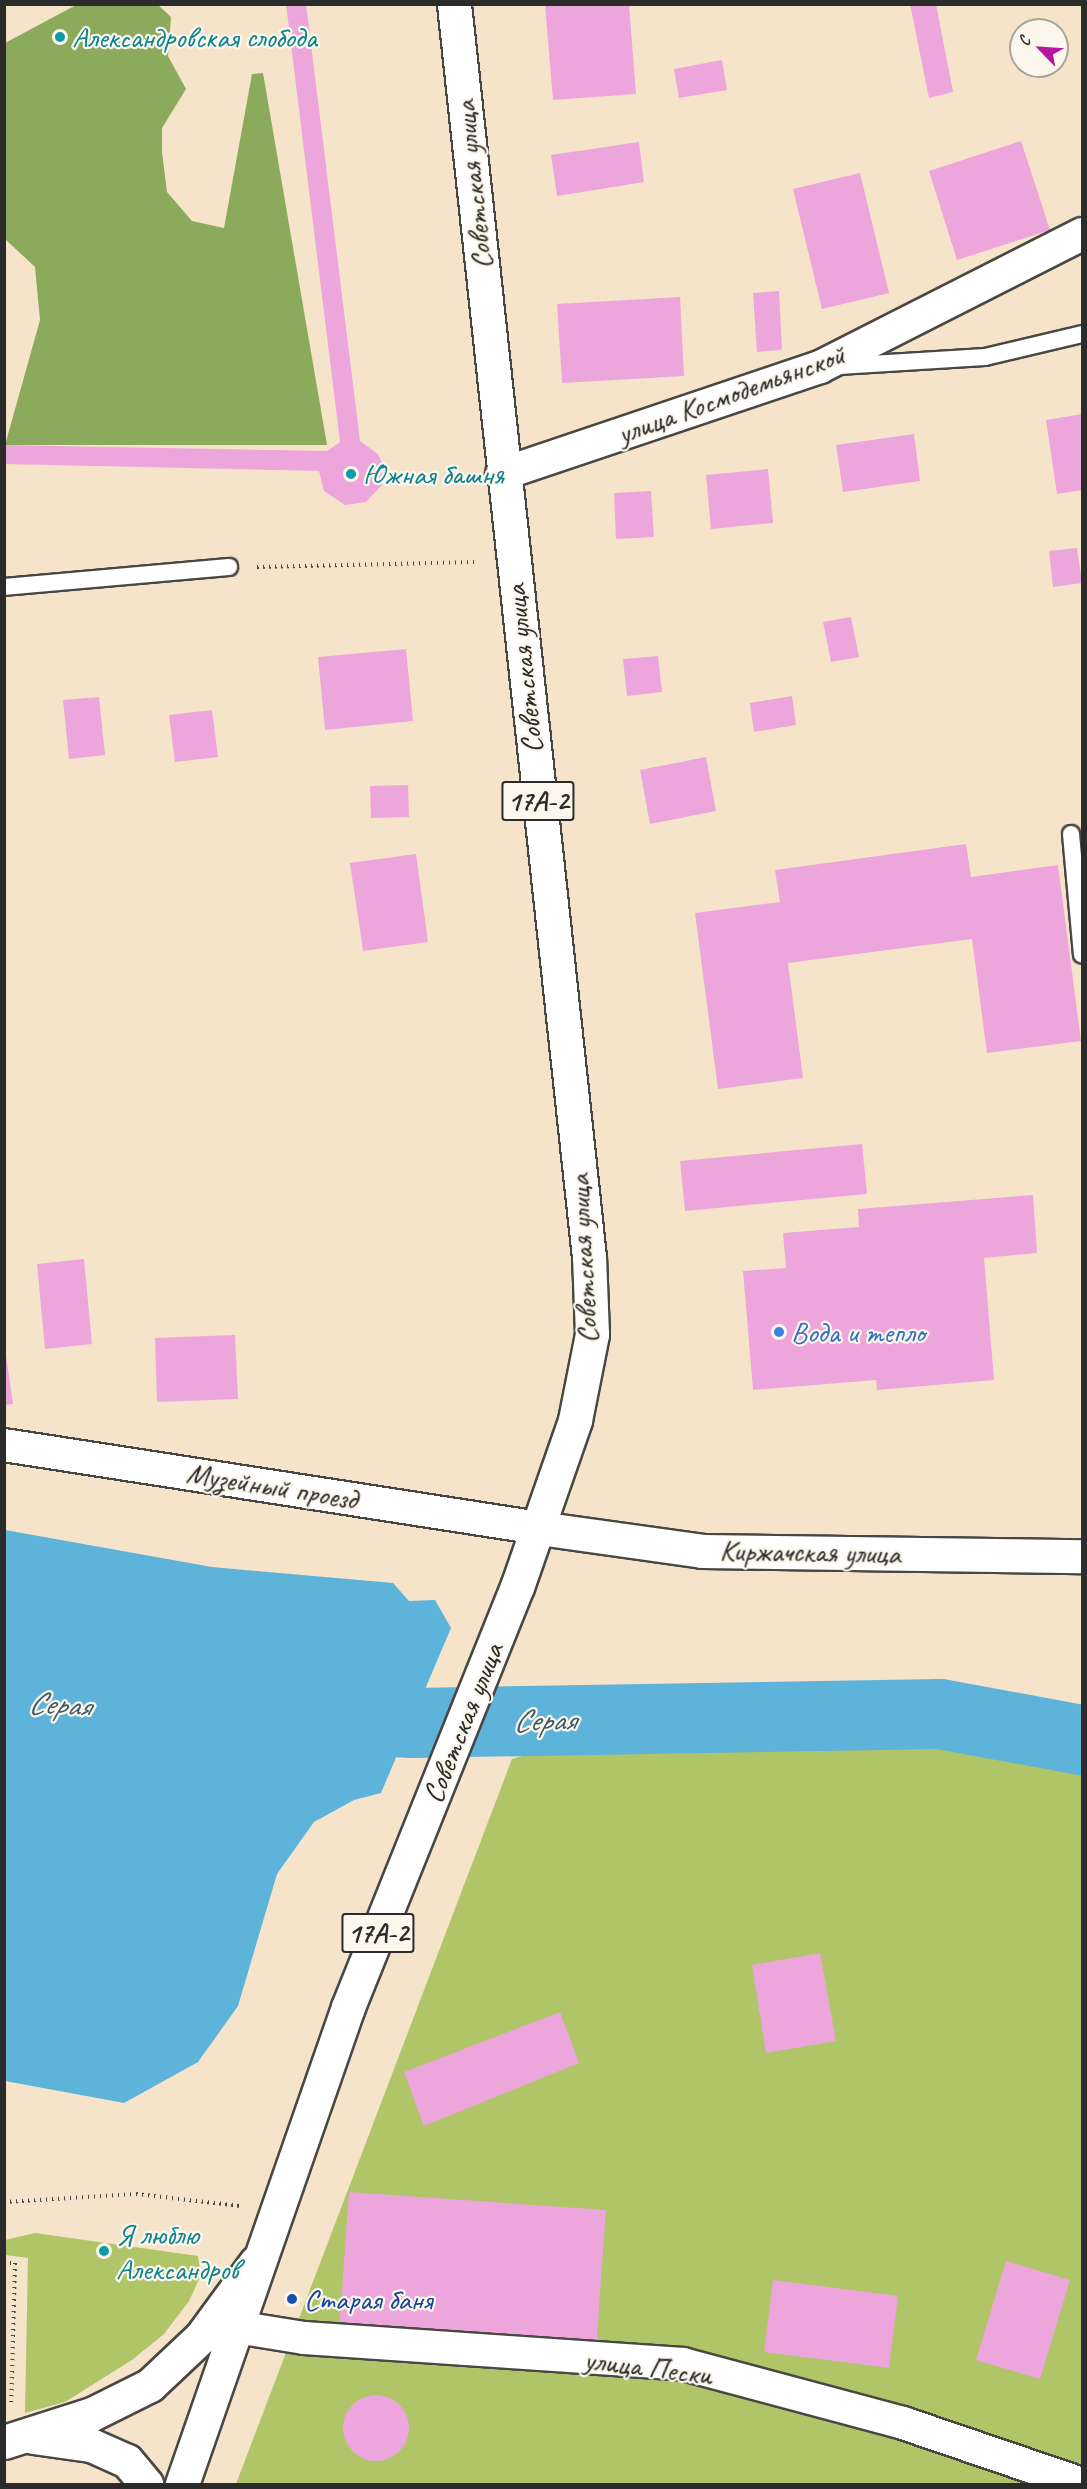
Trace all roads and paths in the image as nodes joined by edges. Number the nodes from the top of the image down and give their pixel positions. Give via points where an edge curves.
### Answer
1 (454, 4) edge
2 (1083, 234) edge
3 (1083, 334) edge
4 (820, 367) junction
5 (502, 474) junction
6 (475, 564) dead end
7 (229, 567) joint
8 (4, 587) edge
9 (1071, 834) dead end
10 (1083, 954) edge
11 (4, 1445) edge
12 (538, 1528) junction
13 (1083, 1556) edge
14 (4, 2202) edge
15 (245, 2206) dead end
16 (261, 2255) junction
17 (4, 2263) edge
18 (236, 2327) junction
19 (11, 2405) dead end
20 (16, 2439) edge
21 (146, 2484) edge
22 (182, 2484) edge
23 (1082, 2484) edge

1 - 5 main road, Советская улица / 17А-2
2 - 4 street, улица Космодемьянской
3 - 4 lane via 985,357
4 - 5 street, улица Космодемьянской
5 - 12 main road, Советская улица / 17А-2 via 589,1257 592,1335 575,1420
6 - 7 path
7 - 8 lane
9 - 10 lane
11 - 12 street, Музейный проезд
12 - 13 main road, Киржачская улица via 702,1551
12 - 16 main road, Советская улица / 17А-2 via 348,2007
14 - 15 path via 136,2194
16 - 18 main road, Советская улица / 17А-2
16 - 20 main road via 201,2337 150,2385 92,2414
17 - 19 path via 15,2263
18 - 22 main road, Советская улица / 17А-2
18 - 23 street, улица Пески via 315,2339 683,2364 903,2423
20 - 21 main road via 91,2445 127,2461

